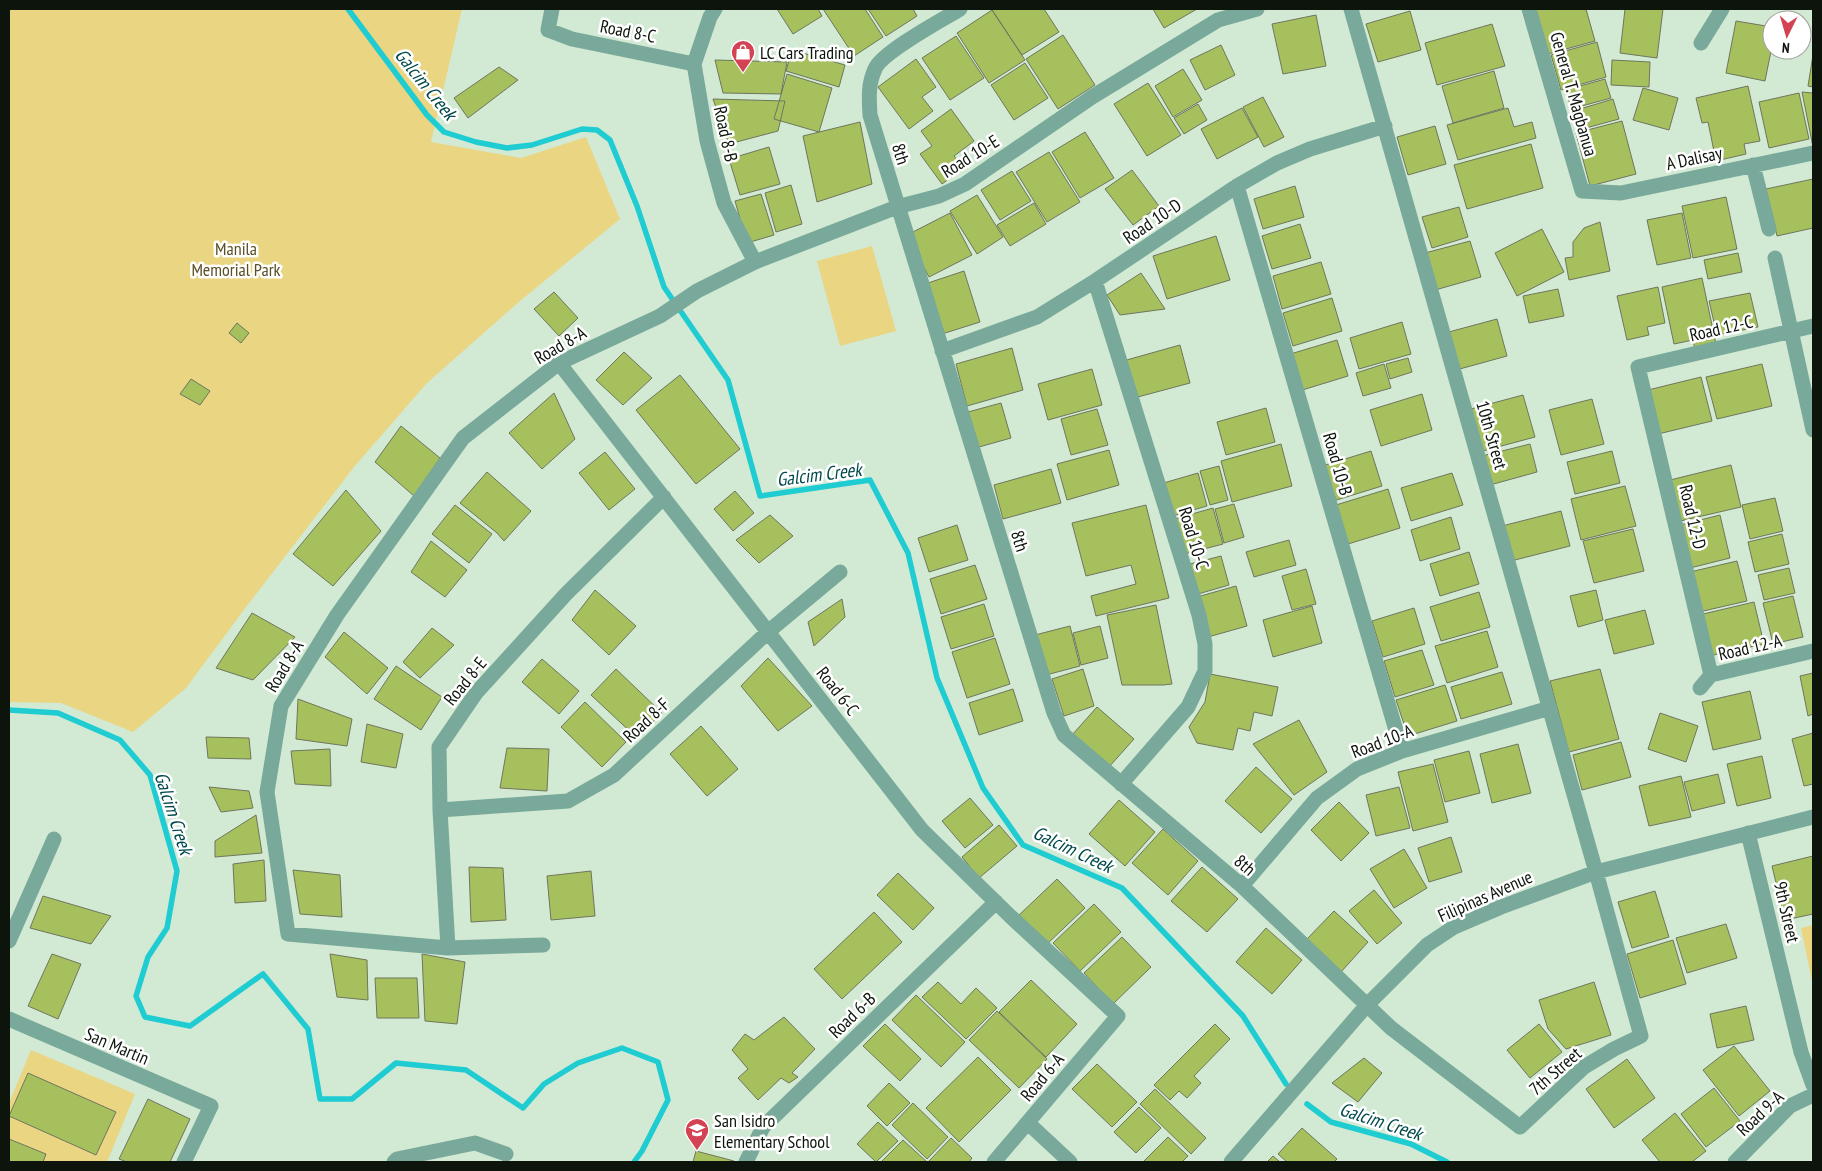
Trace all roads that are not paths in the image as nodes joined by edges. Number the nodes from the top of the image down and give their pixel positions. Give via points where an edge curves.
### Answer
1 (552, 9) edge
2 (715, 9) edge
3 (960, 9) edge
4 (1257, 9) edge
5 (1351, 9) edge
6 (1529, 9) edge
7 (1722, 9) edge
8 (1701, 43) dead end
9 (694, 64) junction
10 (1386, 126) junction
11 (1813, 153) edge
12 (1753, 165) junction
13 (1237, 186) junction
14 (1582, 191) joint
15 (898, 207) junction
16 (1769, 230) dead end
17 (1774, 258) dead end
18 (755, 262) junction
19 (1095, 281) junction
20 (660, 316) joint
21 (1813, 326) edge
22 (1791, 331) junction
23 (942, 352) junction
24 (559, 363) junction
25 (1638, 367) joint
26 (1813, 430) edge
27 (664, 497) junction
28 (840, 572) dead end
29 (769, 631) junction
30 (1813, 651) edge
31 (1711, 675) junction
32 (1700, 688) dead end
33 (1550, 708) junction
34 (1402, 751) junction
35 (1121, 784) junction
36 (440, 810) junction
37 (1813, 817) edge
38 (1748, 833) junction
39 (54, 839) dead end
40 (1596, 872) junction
41 (1242, 886) junction
42 (996, 902) junction
43 (9, 941) edge
44 (543, 945) dead end
45 (448, 948) junction
46 (1367, 1005) junction
47 (1118, 1016) joint
48 (9, 1019) edge
49 (1813, 1085) edge
50 (1813, 1095) edge
51 (1028, 1123) junction
52 (506, 1154) dead end
53 (184, 1162) edge
54 (394, 1162) edge
55 (746, 1162) edge
56 (994, 1162) edge
57 (1070, 1162) edge
58 (1231, 1162) edge
59 (1735, 1162) edge

1 - 9 street, Road 8-C via 548,30 572,39
2 - 9 street, Road 8-B
3 - 15 street, 8th via 889,54 876,67 868,89 870,115
4 - 15 street, Road 10-E via 1218,20 1092,97 965,184 939,196
5 - 10 street, 10th Street
6 - 14 street, General T. Magbanua
7 - 8 street
9 - 18 street, Road 8-B via 707,141 724,203
10 - 13 street, Road 10-D via 1310,149
10 - 33 street, 10th Street
11 - 12 street, A Dalisay
12 - 14 street, A Dalisay via 1621,193
12 - 16 street
13 - 19 street, Road 10-D
13 - 34 street, Road 10-B
15 - 18 street, Road 10-E
15 - 23 street, 8th
17 - 22 street
18 - 20 street, Road 10-E via 697,291
19 - 23 street, Road 10-D via 1037,317
19 - 35 street, Road 10-C via 1205,644 1205,671 1188,707
20 - 24 street, Road 8-A
21 - 22 street, Road 12-C
22 - 25 street, Road 12-C
22 - 26 street
23 - 35 street, 8th via 1054,713 1064,735
24 - 27 street, Road 6-C
24 - 45 street, Road 8-A via 463,438 337,615 281,706 267,792 288,934
25 - 31 street, Road 12-D
27 - 29 street, Road 6-C
27 - 36 street, Road 8-E via 566,594 476,694 439,747
28 - 29 street, Road 8-F
29 - 36 street, Road 8-F via 614,775 568,801
29 - 42 street, Road 6-C via 922,830
30 - 31 street, Road 12-A
31 - 32 street, Road 12-A
33 - 34 street, Road 10-A
33 - 40 street, 10th Street
34 - 41 street, Road 10-A via 1357,769 1317,798
35 - 41 street, 8th
36 - 45 street, Road 8-E
37 - 38 street, Filipinas Avenue
38 - 40 street, Filipinas Avenue
38 - 49 street, 9th Street via 1801,1052
39 - 43 street
40 - 46 street, Filipinas Avenue via 1454,927 1427,945
40 - 46 street, 7th Street via 1641,1036 1584,1067 1520,1127 1391,1028
41 - 46 street, 8th
42 - 47 street, Road 6-C
42 - 55 street, Road 6-B via 763,1126
44 - 45 street, Road 8-A
46 - 58 street, Filipinas Avenue
47 - 51 street, Road 6-A
48 - 53 street, San Martin via 210,1106
50 - 59 street, Road 9-A via 1790,1106
51 - 56 street, Road 6-A
51 - 57 street
52 - 54 street via 475,1143

